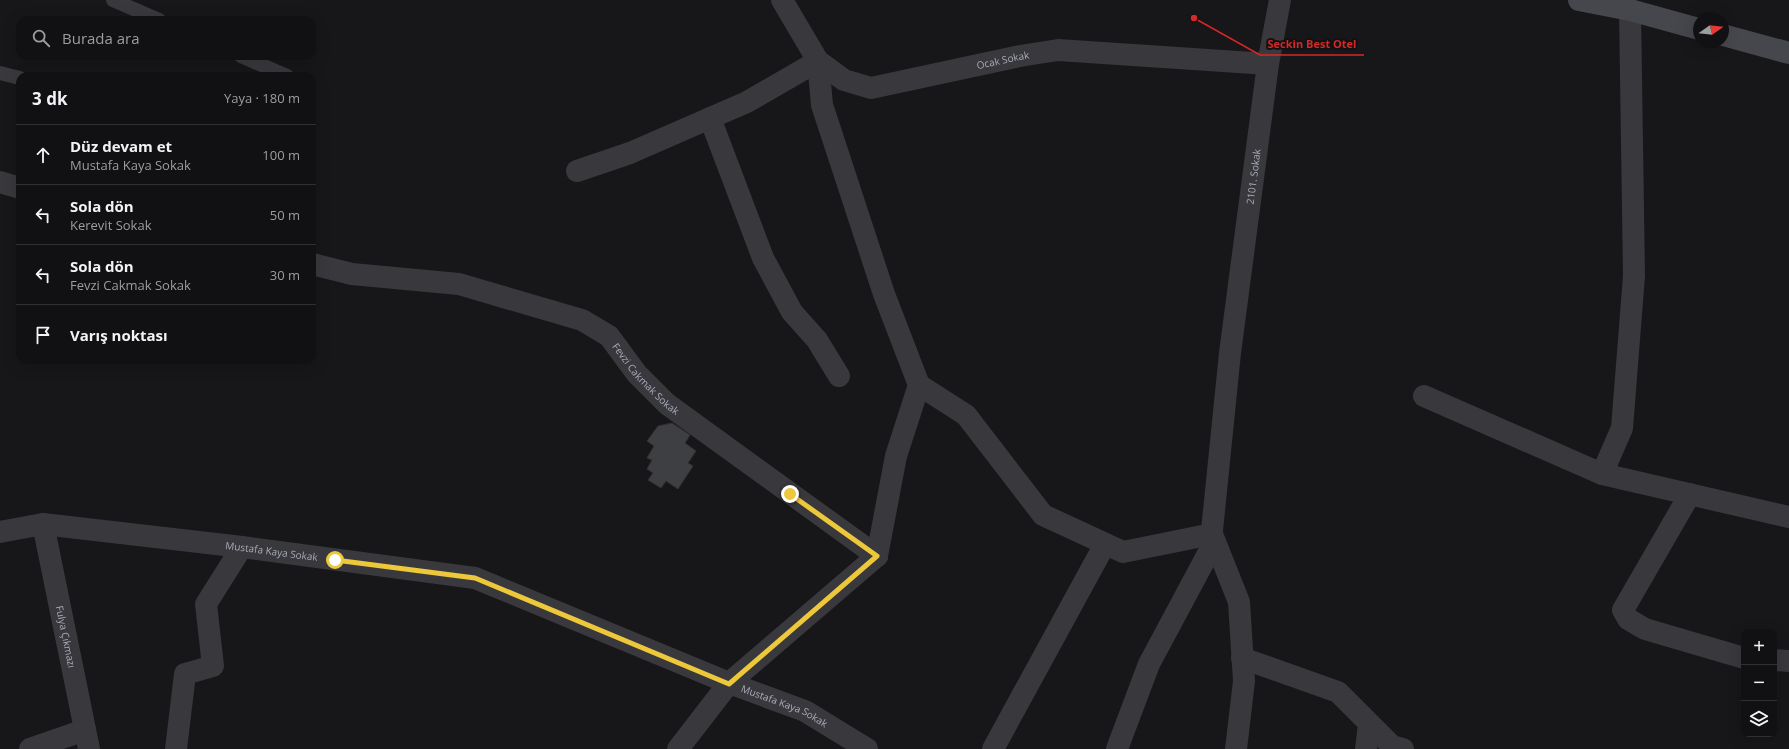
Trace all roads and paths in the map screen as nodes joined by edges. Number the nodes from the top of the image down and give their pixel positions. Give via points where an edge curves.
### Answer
1 (113, 0) edge
2 (782, 0) edge
3 (1280, 0) edge
4 (1579, 0) edge
5 (1630, 10) junction
6 (150, 16) edge
7 (1693, 27) edge
8 (1729, 37) edge
9 (1789, 53) edge
10 (250, 60) edge
11 (818, 62) junction
12 (1268, 64) junction
13 (278, 72) edge
14 (0, 73) edge
15 (16, 77) edge
16 (710, 118) junction
17 (577, 171) dead end
18 (0, 182) edge
19 (16, 187) edge
20 (316, 265) edge
21 (839, 376) dead end
22 (919, 385) junction
23 (1424, 396) dead end
24 (1602, 474) junction
25 (1690, 494) junction
26 (1789, 517) edge
27 (43, 524) junction
28 (0, 532) edge
29 (1212, 534) junction
30 (1105, 544) junction
31 (242, 547) junction
32 (877, 556) junction
33 (1741, 657) edge
34 (1242, 658) junction
35 (1777, 660) edge
36 (1789, 661) edge
37 (729, 684) junction
38 (1369, 724) junction
39 (87, 740) edge
40 (30, 749) edge
41 (176, 749) edge
42 (678, 749) edge
43 (867, 749) edge
44 (993, 749) edge
45 (1117, 749) edge
46 (1236, 749) edge
47 (1366, 749) edge
48 (1403, 749) edge

1 - 6 lane
2 - 11 street, Ocak Sokak
3 - 12 street, 2101. Sokak
4 - 5 street
5 - 7 street
5 - 24 street via 1634,276 1622,428
8 - 9 street
10 - 13 lane
11 - 12 street, Ocak Sokak via 844,80 871,88 1058,50
11 - 16 street via 747,102
11 - 22 street via 824,112 884,294
12 - 29 street, 2101. Sokak via 1230,353
14 - 15 lane
16 - 17 street via 630,153
16 - 21 street via 763,258 792,312 816,340
18 - 19 street
20 - 32 street, Fevzi Cakmak Sokak via 352,274 459,284 582,320 610,336 637,374 667,404
22 - 30 street via 966,415 1043,515
22 - 32 street via 896,456
23 - 24 street
24 - 25 street
25 - 26 street
25 - 33 street via 1623,610 1628,620 1645,629
27 - 28 street, Mustafa Kaya Sokak
27 - 31 street, Mustafa Kaya Sokak
27 - 39 street, Fulya Çıkmazı
29 - 30 street via 1123,552
29 - 34 street via 1239,602
29 - 45 street, 2101. Sokak via 1210,550 1149,664
30 - 44 street
31 - 37 street, Mustafa Kaya Sokak via 475,578
31 - 41 street via 206,604 213,666 185,674
32 - 37 street
34 - 38 street via 1338,692
34 - 46 street via 1244,681
35 - 36 street
37 - 42 street
37 - 43 street, Mustafa Kaya Sokak via 805,711
38 - 47 street
38 - 48 street via 1392,746
39 - 40 street

